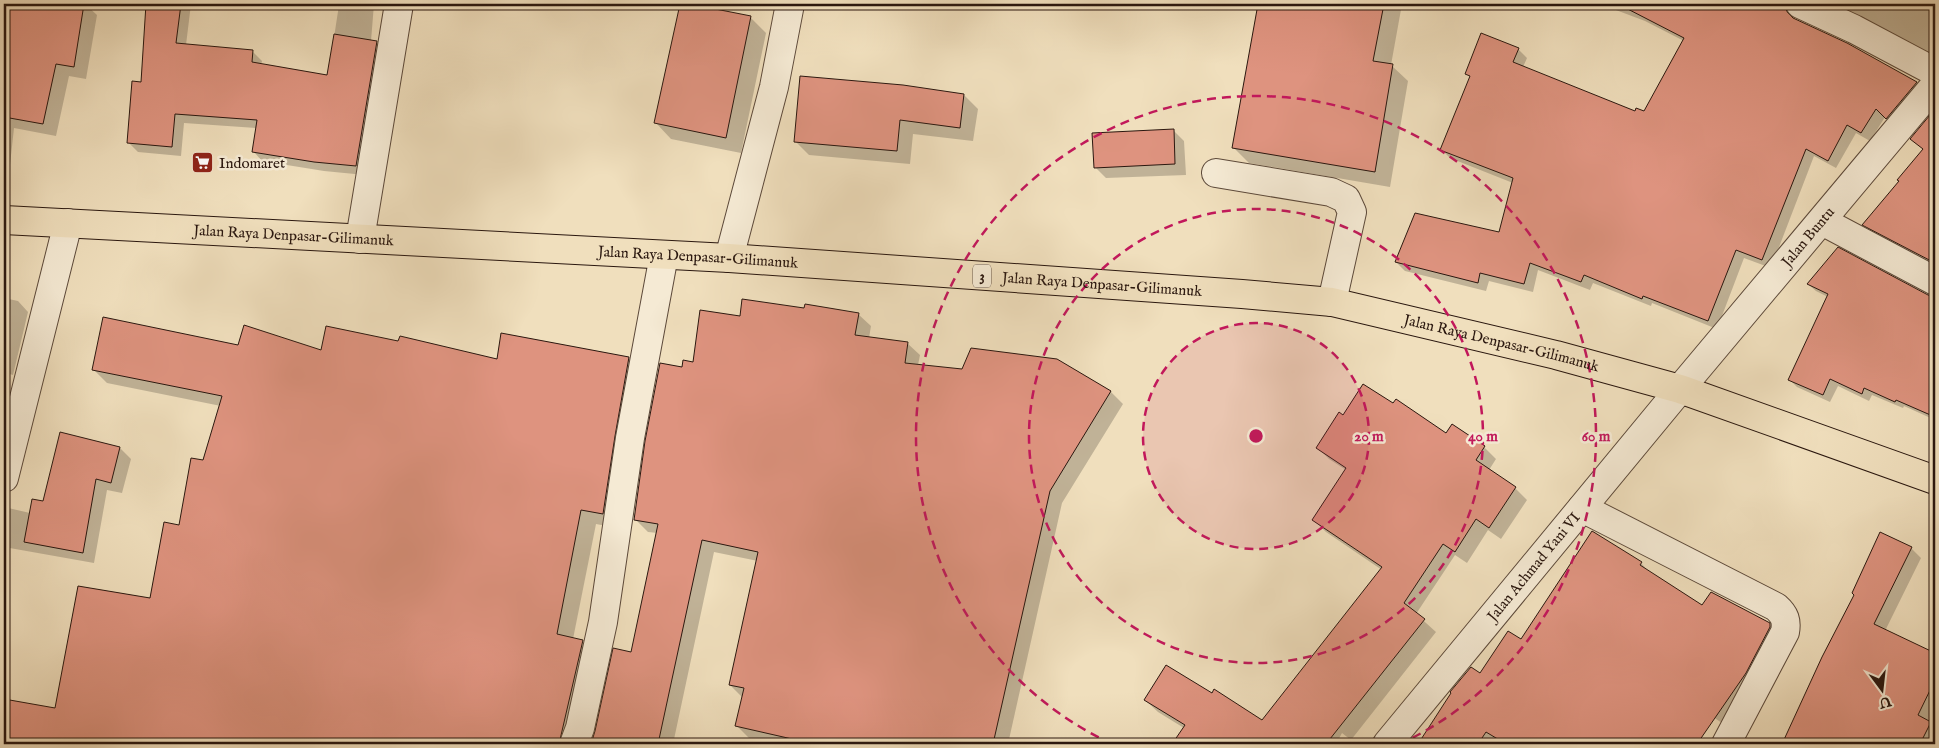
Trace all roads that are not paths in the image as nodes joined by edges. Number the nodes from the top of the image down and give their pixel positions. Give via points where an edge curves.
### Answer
1 (399, 4) edge
2 (790, 4) edge
3 (1800, 4) edge
4 (1935, 72) edge
5 (1935, 84) edge
6 (1216, 173) dead end
7 (4, 220) edge
8 (1822, 220) junction
9 (68, 224) junction
10 (360, 239) junction
11 (664, 254) junction
12 (729, 258) junction
13 (1935, 281) edge
14 (1332, 302) junction
15 (1680, 389) junction
16 (4, 478) edge
17 (1935, 480) edge
18 (1582, 508) junction
19 (574, 744) edge
20 (1387, 744) edge
21 (1726, 744) edge

1 - 10 street
2 - 12 street via 774,87
3 - 4 street
5 - 8 street, Jalan Buntu
6 - 14 street via 1331,192 1346,199 1352,212
7 - 9 highway, Jalan Raya Denpasar-Gilimanuk / 3
8 - 13 street
8 - 15 street, Jalan Buntu
9 - 10 highway, Jalan Raya Denpasar-Gilimanuk / 3
9 - 16 street
10 - 11 highway, Jalan Raya Denpasar-Gilimanuk / 3
11 - 12 highway, Jalan Raya Denpasar-Gilimanuk / 3
11 - 19 street via 630,438 603,622
12 - 14 highway, Jalan Raya Denpasar-Gilimanuk / 3
14 - 15 highway, Jalan Raya Denpasar-Gilimanuk / 3 via 1556,355
15 - 17 highway, Jalan Raya Denpasar-Gilimanuk / 3
15 - 18 street, Jalan Achmad Yani VI
18 - 20 street, Jalan Achmad Yani VI
18 - 21 street via 1776,607 1783,614 1786,632

